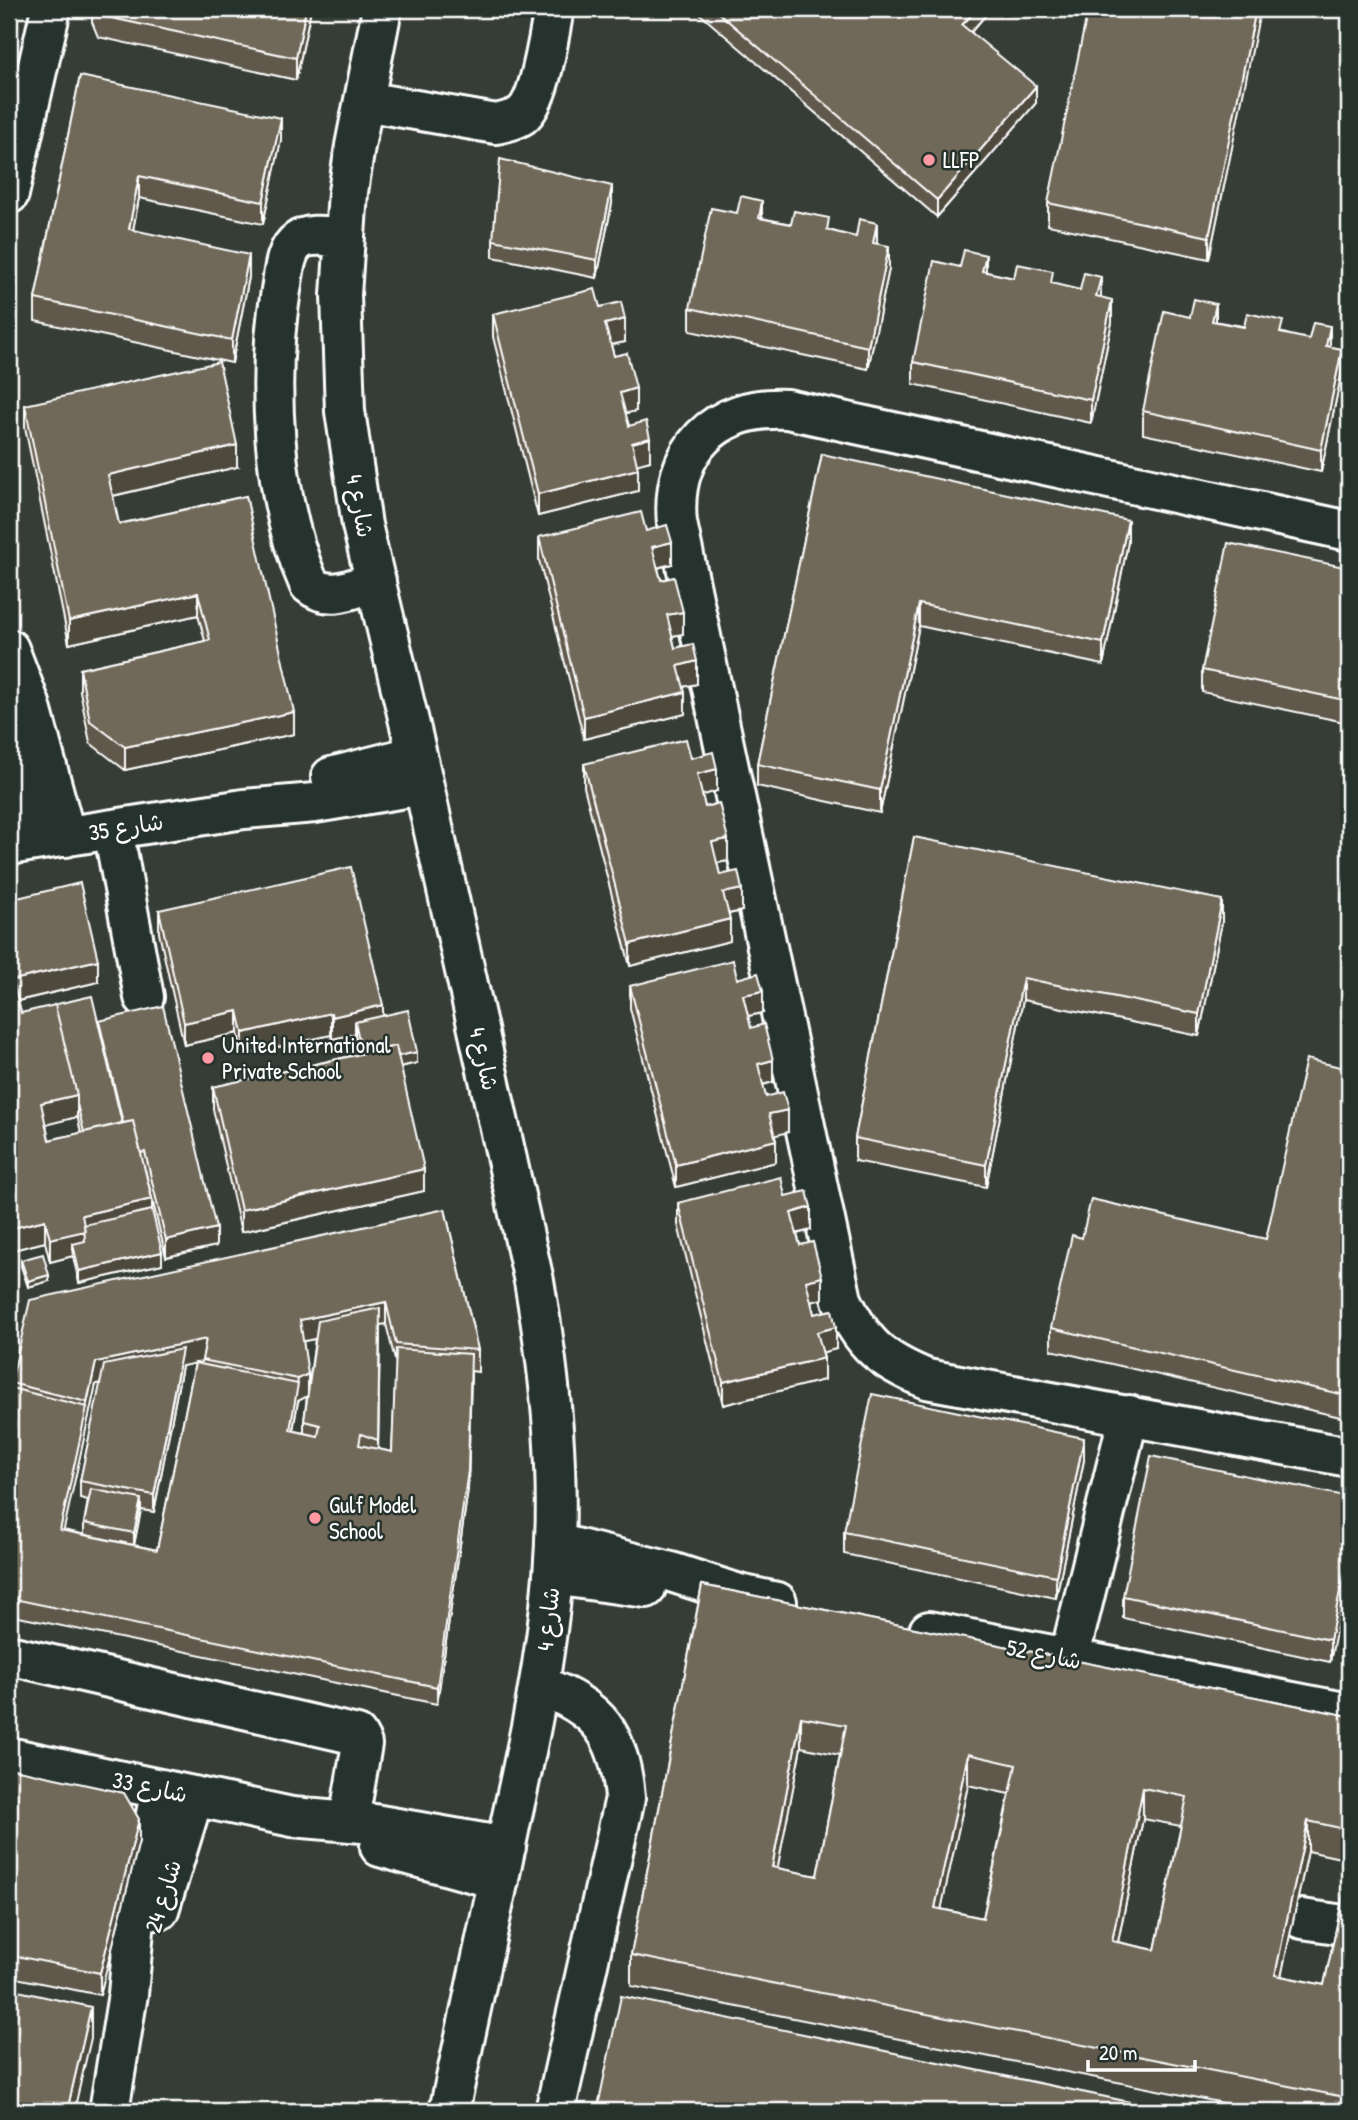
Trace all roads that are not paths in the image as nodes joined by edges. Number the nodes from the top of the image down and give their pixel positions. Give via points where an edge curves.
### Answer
1 (51, 9) edge
2 (382, 9) edge
3 (554, 9) edge
4 (364, 101) junction
5 (13, 128) edge
6 (9, 194) edge
7 (344, 237) junction
8 (1349, 531) edge
9 (376, 581) junction
10 (9, 649) edge
11 (9, 697) edge
12 (420, 770) junction
13 (113, 829) junction
14 (36, 841) edge
15 (144, 997) dead end
16 (1129, 1415) junction
17 (1349, 1457) edge
18 (554, 1559) junction
19 (805, 1607) edge
20 (897, 1625) edge
21 (9, 1655) edge
22 (1069, 1658) junction
23 (540, 1686) junction
24 (1349, 1713) edge
25 (9, 1757) edge
26 (177, 1793) junction
27 (292, 1817) junction
28 (348, 1820) junction
29 (503, 1863) junction
30 (1302, 1919) dead end
31 (1344, 1926) edge
32 (109, 2111) edge
33 (449, 2111) edge
34 (555, 2111) edge

1 - 5 street
2 - 4 street, شارع 4
3 - 4 street via 536,96 523,114 510,121 496,124
4 - 7 street, شارع 4
5 - 6 street
7 - 9 street, شارع 4 via 345,411 362,525
7 - 9 street via 306,237 289,251 277,314 274,419 290,524 309,584 326,594
8 - 16 street via 787,409 747,411 710,429 685,462 678,482 677,523 842,1300 855,1327 899,1368 927,1379
9 - 12 street, شارع 4
10 - 14 street via 30,705
11 - 14 street
12 - 13 street, شارع 35 via 312,783 244,809
12 - 18 street, شارع 4 via 545,1345 552,1408
13 - 14 street, شارع 35
13 - 15 street
16 - 17 street
16 - 22 street
18 - 19 street via 671,1572 739,1594
18 - 23 street, شارع 4
20 - 22 street, شارع 52
21 - 28 street via 357,1735 362,1744
22 - 24 street, شارع 52
23 - 29 street, شارع 4
23 - 34 street via 569,1696 600,1722 623,1767 625,1798
25 - 26 street, شارع 33
26 - 27 street, شارع 33
26 - 32 street, شارع 24 via 155,1924 128,1994
27 - 28 street, شارع 33
27 - 29 street, شارع 33 via 368,1844
28 - 29 street, شارع 33
29 - 33 street, شارع 4
30 - 31 street

